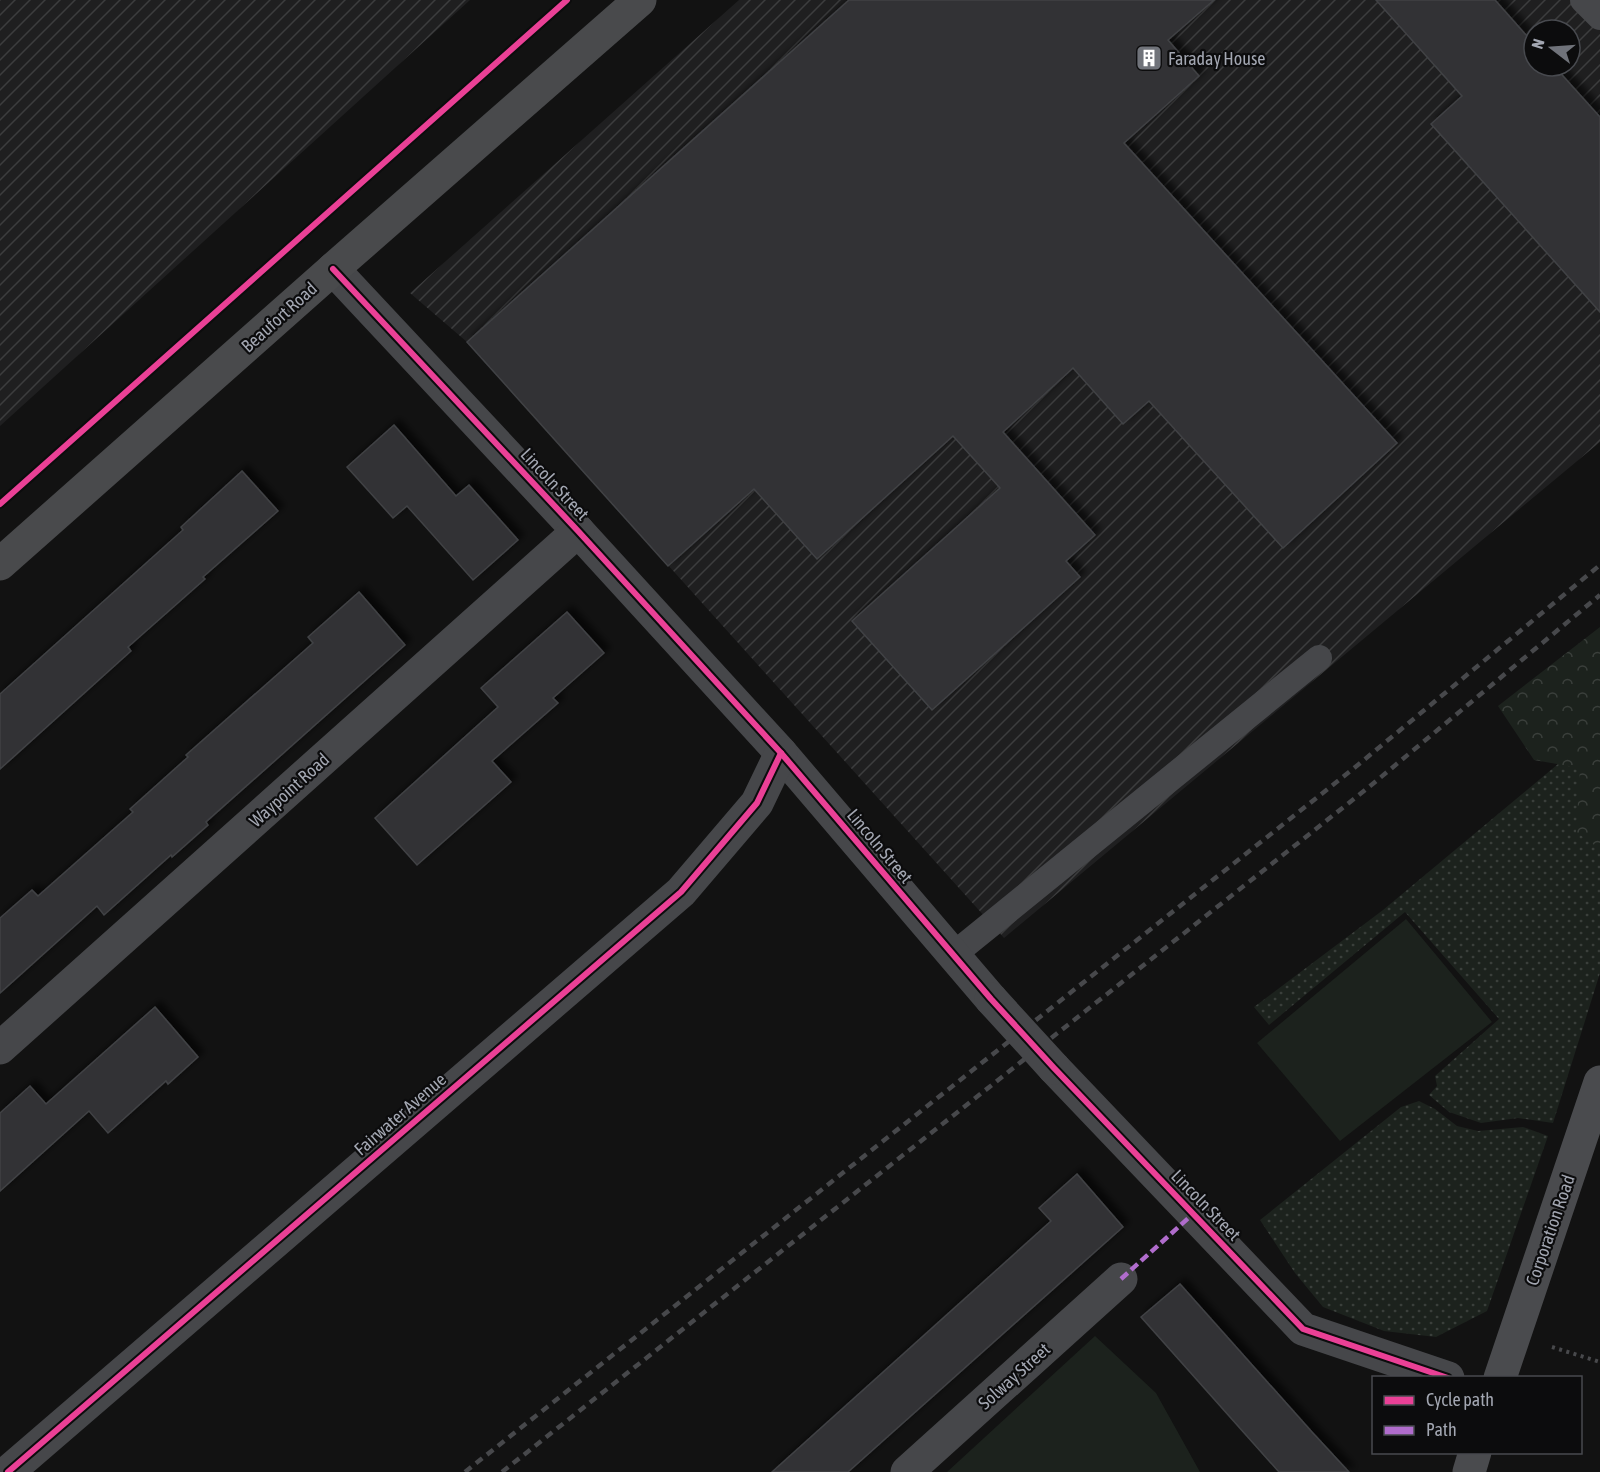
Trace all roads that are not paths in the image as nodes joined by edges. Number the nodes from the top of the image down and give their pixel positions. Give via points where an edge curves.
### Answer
1 (640, 0) edge
2 (1583, 0) edge
3 (1600, 17) edge
4 (333, 268) junction
5 (578, 531) junction
6 (0, 564) edge
7 (1319, 658) dead end
8 (781, 753) junction
9 (953, 955) junction
10 (0, 1048) edge
11 (1600, 1082) edge
12 (1121, 1279) dead end
13 (1445, 1376) edge
14 (1500, 1376) edge
15 (1474, 1454) edge
16 (8, 1472) edge
17 (907, 1472) edge
18 (1469, 1472) edge

1 - 4 main road, Beaufort Road
2 - 3 lane
4 - 5 street, Lincoln Street
4 - 6 main road, Beaufort Road
5 - 8 street, Lincoln Street
5 - 10 street, Waypoint Road
7 - 9 lane
8 - 9 street, Lincoln Street
8 - 16 street, Fairwater Avenue via 757,803 681,892
9 - 13 street, Lincoln Street, bridge via 1054,1068 1303,1329
11 - 14 street, Corporation Road
12 - 17 street, Solway Street
15 - 18 street

